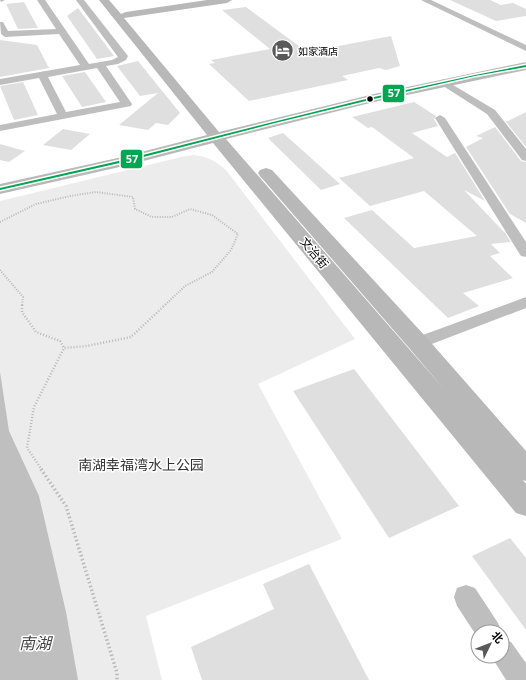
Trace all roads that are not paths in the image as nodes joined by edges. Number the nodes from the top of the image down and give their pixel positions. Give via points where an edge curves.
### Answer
1 (40, 0) edge
2 (80, 0) edge
3 (104, 0) edge
4 (113, 0) edge
5 (227, 0) edge
6 (425, 0) edge
7 (126, 15) junction
8 (0, 24) edge
9 (61, 30) junction
10 (526, 48) edge
11 (526, 59) edge
12 (100, 65) junction
13 (526, 66) edge
14 (86, 67) junction
15 (42, 74) junction
16 (0, 82) edge
17 (442, 82) junction
18 (198, 97) dead end
19 (63, 116) junction
20 (440, 118) dead end
21 (0, 128) edge
22 (220, 132) junction
23 (526, 157) edge
24 (0, 182) edge
25 (0, 189) edge
26 (526, 253) edge
27 (526, 302) edge
28 (418, 343) junction
29 (526, 470) edge
30 (526, 504) edge
31 (466, 598) dead end
32 (484, 624) edge
33 (510, 663) edge
34 (522, 680) edge

1 - 9 street
2 - 12 street via 123,56 115,62
3 - 22 main road, 文治街
4 - 7 main road
5 - 7 main road
6 - 10 street
7 - 18 main road
8 - 9 street via 5,34
9 - 14 street
11 - 22 main road via 470,70
12 - 14 street
12 - 19 street via 127,104
13 - 17 main road
14 - 15 street
15 - 16 street
15 - 19 street
17 - 22 main road
17 - 23 street via 491,112
19 - 21 street
20 - 26 street
22 - 24 main road
22 - 25 main road via 121,162
22 - 28 main road, 文治街
22 - 30 main road, 文治街
27 - 28 street
28 - 29 main road, 文治街
31 - 32 street
33 - 34 street

